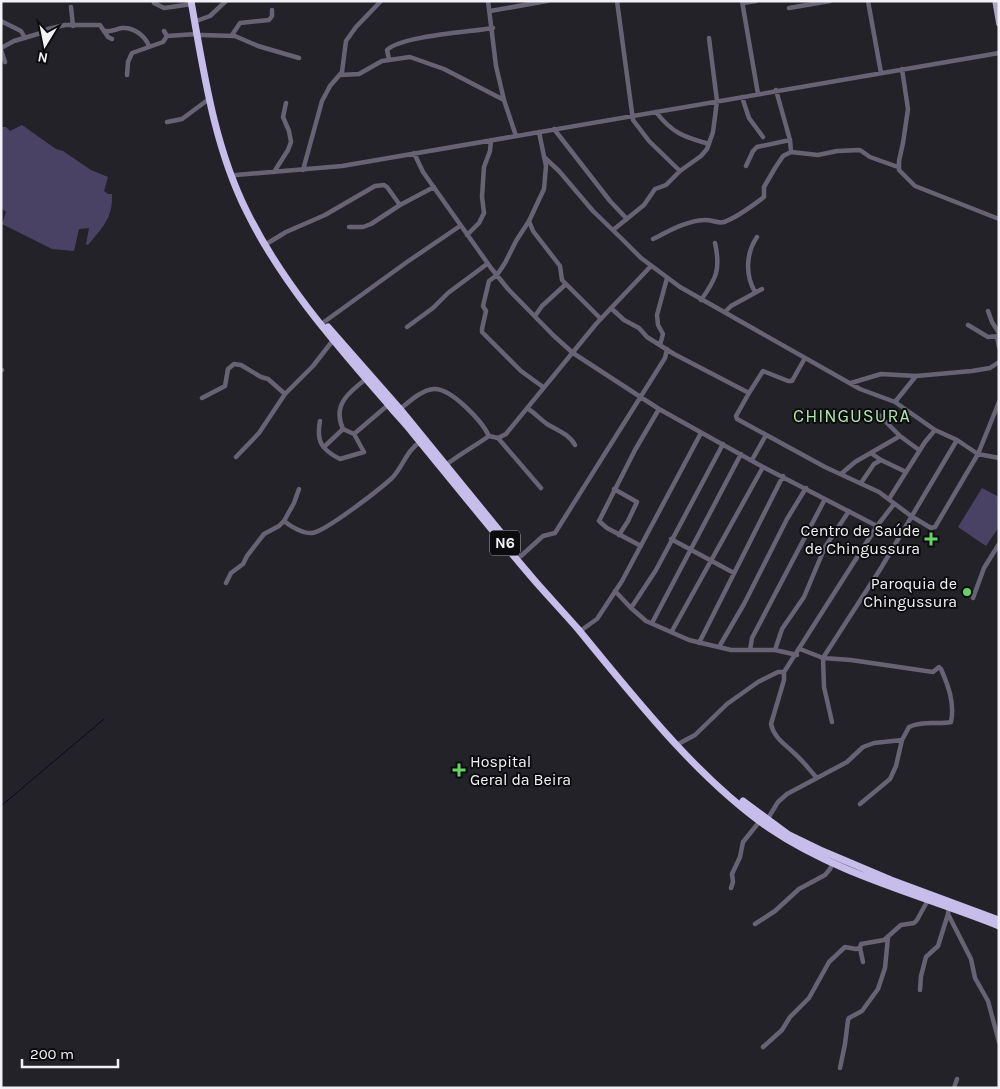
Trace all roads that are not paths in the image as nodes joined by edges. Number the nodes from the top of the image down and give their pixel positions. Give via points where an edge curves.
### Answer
1 (226, 1) edge
2 (381, 1) edge
3 (488, 1) edge
4 (547, 1) edge
5 (617, 1) edge
6 (756, 1) edge
7 (830, 1) edge
8 (868, 1) edge
9 (995, 1) edge
10 (193, 2) edge
11 (743, 2) edge
12 (154, 3) dead end
13 (70, 7) dead end
14 (789, 8) dead end
15 (272, 10) dead end
16 (490, 12) junction
17 (199, 20) junction
18 (1, 21) edge
19 (999, 24) edge
20 (73, 26) junction
21 (492, 28) junction
22 (164, 31) dead end
23 (106, 32) junction
24 (199, 34) junction
25 (232, 35) junction
26 (167, 36) junction
27 (25, 38) junction
28 (709, 38) dead end
29 (112, 39) dead end
30 (149, 46) junction
31 (1, 49) edge
32 (999, 53) edge
33 (299, 58) dead end
34 (389, 60) junction
35 (5, 62) dead end
36 (902, 69) junction
37 (881, 72) junction
38 (127, 74) dead end
39 (340, 75) junction
40 (776, 90) junction
41 (758, 94) junction
42 (742, 96) junction
43 (209, 99) junction
44 (504, 100) junction
45 (717, 101) junction
46 (286, 103) dead end
47 (656, 112) junction
48 (632, 116) junction
49 (167, 122) dead end
50 (554, 129) junction
51 (539, 132) junction
52 (516, 136) junction
53 (764, 137) dead end
54 (491, 140) junction
55 (790, 140) junction
56 (709, 144) junction
57 (791, 152) junction
58 (414, 153) junction
59 (544, 157) junction
60 (746, 166) dead end
61 (898, 168) junction
62 (303, 170) junction
63 (274, 172) junction
64 (680, 172) junction
65 (236, 175) junction
66 (434, 187) junction
67 (400, 205) junction
68 (999, 213) edge
69 (993, 217) junction
70 (627, 219) junction
71 (999, 219) edge
72 (530, 221) junction
73 (460, 226) junction
74 (349, 227) dead end
75 (613, 230) junction
76 (467, 235) junction
77 (757, 237) dead end
78 (653, 239) dead end
79 (716, 243) dead end
80 (268, 244) junction
81 (487, 264) junction
82 (651, 266) junction
83 (497, 275) junction
84 (667, 278) junction
85 (566, 284) junction
86 (762, 289) dead end
87 (755, 292) junction
88 (701, 300) junction
89 (611, 308) junction
90 (988, 311) dead end
91 (725, 312) junction
92 (535, 316) junction
93 (601, 318) junction
94 (324, 322) junction
95 (968, 325) dead end
96 (407, 327) dead end
97 (998, 335) edge
98 (335, 338) junction
99 (660, 345) junction
100 (999, 346) edge
101 (667, 349) junction
102 (573, 353) junction
103 (674, 354) junction
104 (665, 358) junction
105 (805, 358) junction
106 (999, 362) edge
107 (916, 376) junction
108 (366, 379) junction
109 (851, 383) junction
110 (543, 387) junction
111 (749, 393) junction
112 (285, 394) junction
113 (202, 398) dead end
114 (640, 398) junction
115 (895, 402) junction
116 (999, 402) edge
117 (388, 405) junction
118 (400, 409) junction
119 (528, 409) junction
120 (659, 409) junction
121 (879, 415) dead end
122 (320, 421) dead end
123 (344, 429) junction
124 (935, 430) junction
125 (701, 433) junction
126 (354, 434) junction
127 (766, 435) junction
128 (489, 436) junction
129 (900, 436) junction
130 (498, 438) junction
131 (957, 440) junction
132 (420, 442) junction
133 (722, 444) junction
134 (575, 445) dead end
135 (324, 447) junction
136 (919, 450) junction
137 (871, 453) junction
138 (741, 454) junction
139 (978, 454) junction
140 (236, 457) dead end
141 (999, 458) edge
142 (752, 460) junction
143 (881, 460) junction
144 (446, 465) junction
145 (763, 467) junction
146 (906, 472) junction
147 (841, 474) junction
148 (783, 476) junction
149 (862, 483) junction
150 (541, 488) dead end
151 (806, 488) junction
152 (298, 489) dead end
153 (614, 489) junction
154 (825, 499) junction
155 (890, 500) junction
156 (894, 504) junction
157 (849, 511) junction
158 (911, 516) junction
159 (284, 520) junction
160 (877, 526) junction
161 (619, 535) junction
162 (671, 539) junction
163 (999, 544) edge
164 (641, 546) junction
165 (691, 550) junction
166 (520, 556) junction
167 (711, 561) junction
168 (734, 573) junction
169 (226, 583) dead end
170 (615, 591) junction
171 (973, 598) dead end
172 (631, 608) junction
173 (652, 623) junction
174 (583, 629) junction
175 (672, 631) junction
176 (699, 643) junction
177 (719, 647) junction
178 (800, 649) junction
179 (750, 650) junction
180 (775, 650) junction
181 (797, 655) junction
182 (823, 658) junction
183 (784, 672) junction
184 (832, 722) dead end
185 (902, 740) junction
186 (680, 742) junction
187 (816, 777) junction
188 (860, 804) dead end
189 (764, 820) junction
190 (834, 860) junction
191 (731, 888) dead end
192 (928, 900) junction
193 (949, 908) junction
194 (997, 918) edge
195 (754, 924) dead end
196 (999, 926) edge
197 (888, 937) junction
198 (860, 948) junction
199 (863, 962) dead end
200 (920, 990) dead end
201 (997, 1027) edge
202 (999, 1042) edge
203 (763, 1047) dead end
204 (840, 1068) dead end
205 (957, 1079) dead end
206 (954, 1088) edge

1 - 17 street via 210,16
2 - 39 street via 346,40
3 - 16 street
4 - 16 street
5 - 48 street
6 - 11 street
7 - 14 street
8 - 37 street
9 - 19 main road
10 - 12 street via 164,8
10 - 17 highway, N6
10 - 24 highway, N6
11 - 41 street
13 - 20 street
15 - 25 street via 269,20 240,23
16 - 21 street
17 - 24 highway, N6
18 - 27 street via 21,31
20 - 23 street via 97,24
20 - 27 street via 46,29
21 - 34 street via 396,44 387,50
21 - 44 street
22 - 26 street
23 - 29 street
23 - 30 street via 128,28 140,32
24 - 25 street
24 - 26 street
24 - 43 highway, N6
24 - 65 highway, N6 via 218,118
25 - 33 street
26 - 30 street via 163,42
27 - 31 street
28 - 45 street
30 - 38 street via 130,54
31 - 35 street
32 - 36 street
34 - 39 street via 378,62 359,74
34 - 44 street via 417,59
36 - 37 street
36 - 61 street via 908,109
37 - 40 street
39 - 62 street via 322,100
40 - 41 street
40 - 55 street
41 - 42 street
42 - 45 street
42 - 53 street via 749,118
43 - 49 street via 182,119
43 - 98 highway, N6 via 226,161 246,211 299,298
44 - 52 street
45 - 47 street
45 - 56 street
46 - 63 street via 283,117 291,142
47 - 48 street
47 - 56 street via 683,136
48 - 50 street
48 - 64 street via 649,141
50 - 51 street
50 - 70 street
51 - 52 street
51 - 59 street
52 - 54 street
54 - 58 street
54 - 76 street via 484,167 484,213
55 - 57 street
55 - 60 street via 757,147
56 - 64 street via 701,156
57 - 61 street via 818,155 860,150
57 - 78 street via 775,168 764,187 764,197 751,206 722,222 689,223
58 - 62 street
58 - 66 street via 418,165
59 - 72 street via 544,189
59 - 75 street
61 - 69 street via 915,186
62 - 63 street
63 - 65 street
64 - 70 street via 666,185 655,189 644,205
65 - 80 highway, N6
66 - 67 street
66 - 73 street
67 - 74 street via 371,224
67 - 80 street via 387,187 375,186
68 - 69 street
69 - 71 street
70 - 75 street
72 - 83 street
72 - 85 street via 533,231 560,266 562,280
73 - 76 street
73 - 94 street
75 - 82 street
76 - 81 street
77 - 87 street via 751,246 748,268
79 - 88 street via 716,278
80 - 94 highway, N6
81 - 83 street
81 - 96 street
82 - 84 street
82 - 89 street
83 - 92 street
83 - 110 street via 487,286 482,332
84 - 88 street
84 - 99 street via 657,315 663,334
85 - 92 street
85 - 93 street
86 - 87 street
87 - 91 street
88 - 91 street
89 - 93 street
89 - 99 street
90 - 97 street
91 - 105 street
92 - 102 street
93 - 102 street
94 - 98 highway, N6
95 - 97 street via 988,336
97 - 100 street
98 - 108 highway, N6
98 - 112 street
98 - 118 highway, N6
99 - 101 street
101 - 103 street
101 - 104 street
102 - 110 street
102 - 114 street
103 - 104 street
103 - 111 street
104 - 114 street
105 - 109 street
105 - 111 street via 792,381 763,371
106 - 107 street via 984,369
107 - 109 street via 881,374
107 - 115 street
108 - 117 highway, N6
108 - 123 street via 345,398 340,412
109 - 115 street
110 - 119 street
111 - 127 street via 737,418
112 - 113 street via 268,378 261,378 234,364 228,369 225,386
112 - 140 street via 265,426
114 - 120 street
114 - 166 street via 556,533 543,536
115 - 124 street
116 - 139 street
117 - 126 street
117 - 132 highway, N6
118 - 128 street via 424,392 436,389 450,395 475,415
118 - 144 highway, N6
119 - 130 street via 506,434
119 - 134 street via 565,434
120 - 125 street
120 - 153 street
121 - 129 street
122 - 135 street via 318,436
123 - 126 street
123 - 135 street
124 - 131 street
124 - 136 street
125 - 133 street
125 - 164 street
126 - 135 street via 363,453 340,459
127 - 142 street
127 - 147 street
128 - 130 street
128 - 144 street
129 - 136 street
129 - 137 street
130 - 150 street
131 - 139 street
131 - 158 street
132 - 159 street via 409,451 392,478 331,523 312,533
132 - 189 highway, N6 via 674,742 722,789
133 - 138 street
133 - 162 street
136 - 146 street
137 - 143 street
137 - 147 street
138 - 142 street
138 - 165 street
139 - 141 street
139 - 158 street via 934,526 931,528
142 - 145 street
143 - 146 street
143 - 149 street via 874,464
144 - 166 highway, N6
145 - 148 street
145 - 167 street
146 - 155 street
147 - 149 street
148 - 151 street
148 - 168 street
149 - 155 street
151 - 154 street
151 - 177 street
152 - 159 street
153 - 161 street via 599,521
153 - 161 street via 637,502
154 - 157 street
154 - 179 street via 752,638
155 - 156 street
156 - 158 street
156 - 160 street
157 - 160 street
157 - 180 street via 825,546 804,597 782,629
158 - 182 street
159 - 169 street via 264,534
160 - 178 street
161 - 164 street
162 - 165 street
162 - 172 street via 656,570
163 - 171 street via 984,568
164 - 170 street
165 - 167 street
165 - 173 street
166 - 174 highway, N6
167 - 168 street
167 - 175 street
168 - 176 street
170 - 172 street
170 - 174 street via 597,619
172 - 173 street
173 - 175 street
174 - 186 highway, N6
175 - 176 street
176 - 177 street
177 - 179 street
178 - 181 street
178 - 182 street
179 - 180 street
180 - 181 street
181 - 183 street
182 - 184 street via 824,687
182 - 185 street via 933,672 939,667 941,669 951,698 951,722 913,725 907,728
183 - 186 street via 758,682 727,704 695,735
183 - 187 street via 772,726 776,736
185 - 187 street via 867,745 847,762
185 - 188 street via 890,780
186 - 189 highway, N6
187 - 189 street via 787,794
189 - 190 highway, N6
189 - 191 street via 743,842 732,874
190 - 192 highway, N6
190 - 193 highway, N6
190 - 195 street via 825,875 799,889 775,911
192 - 193 highway, N6
192 - 197 street via 917,920 902,924
193 - 194 highway, N6
193 - 196 highway, N6
193 - 200 street via 938,946 926,957
193 - 201 street
197 - 198 street via 879,942 864,943
197 - 204 street via 885,968 878,989 862,1011 848,1020
198 - 199 street
198 - 203 street via 845,947 829,961 812,994
201 - 202 street
205 - 206 street

